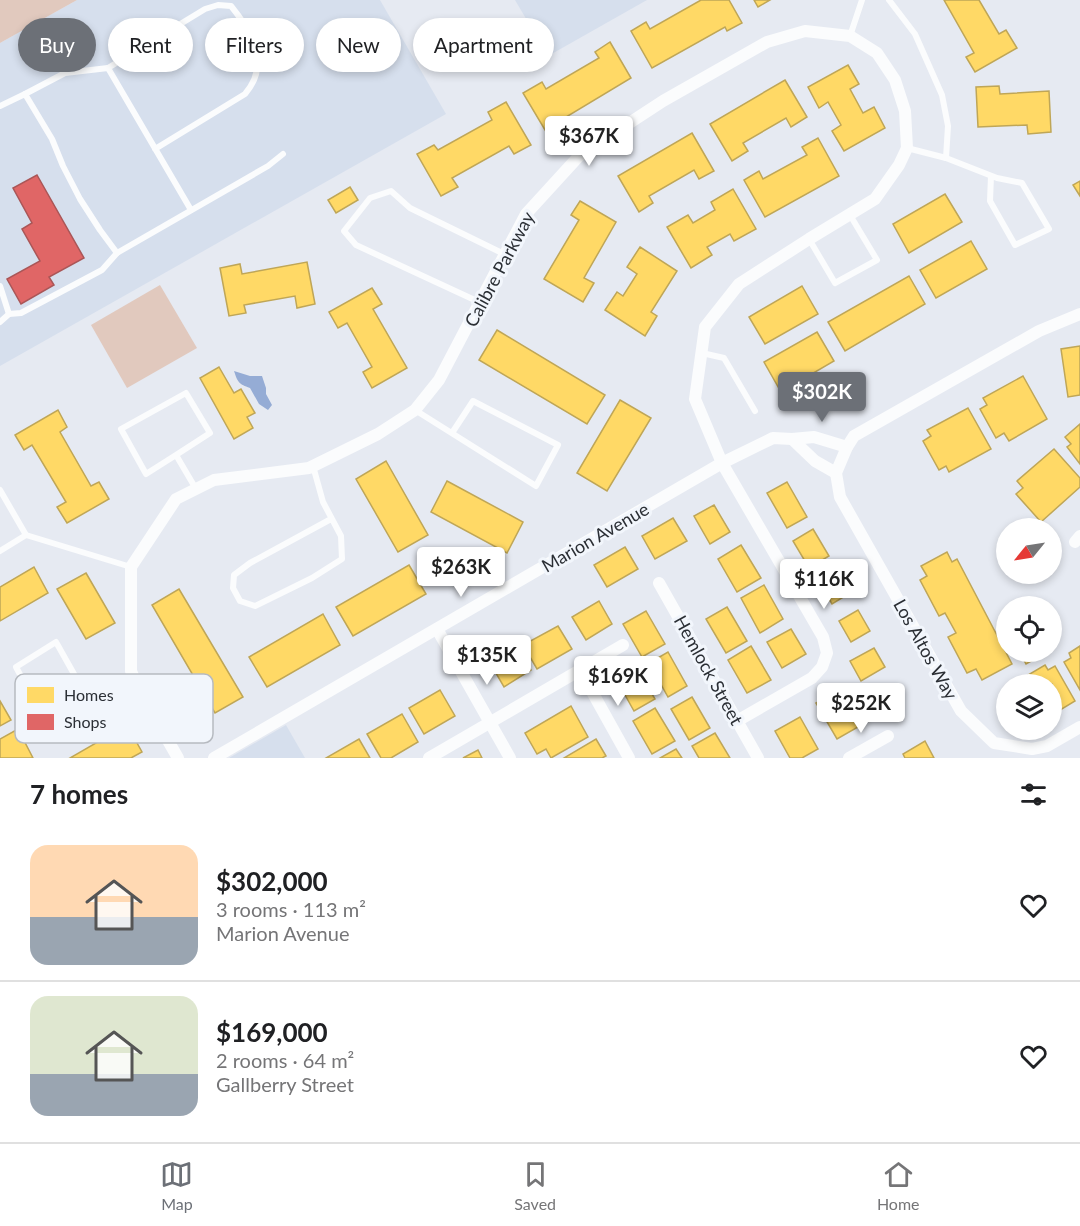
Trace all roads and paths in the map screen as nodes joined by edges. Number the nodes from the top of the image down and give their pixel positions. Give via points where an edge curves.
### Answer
1 (862, 0) edge
2 (889, 0) edge
3 (190, 18) edge
4 (850, 36) junction
5 (108, 68) edge
6 (110, 72) edge
7 (25, 94) junction
8 (0, 106) edge
9 (907, 148) junction
10 (155, 149) junction
11 (283, 154) dead end
12 (946, 158) junction
13 (992, 176) junction
14 (191, 210) junction
15 (850, 214) junction
16 (809, 239) junction
17 (117, 253) junction
18 (505, 254) junction
19 (0, 286) edge
20 (480, 303) junction
21 (9, 314) junction
22 (1080, 314) edge
23 (0, 322) edge
24 (702, 353) junction
25 (415, 410) junction
26 (755, 411) dead end
27 (452, 433) junction
28 (792, 439) junction
29 (847, 447) junction
30 (176, 455) junction
31 (722, 464) junction
32 (313, 466) junction
33 (836, 473) junction
34 (196, 489) junction
35 (0, 490) edge
36 (331, 519) junction
37 (26, 535) junction
38 (0, 551) edge
39 (131, 567) junction
40 (659, 583) dead end
41 (437, 629) junction
42 (623, 645) dead end
43 (580, 670) junction
44 (20, 674) edge
45 (74, 674) edge
46 (132, 674) edge
47 (737, 721) junction
48 (490, 723) junction
49 (1080, 727) edge
50 (888, 736) dead end
51 (169, 743) edge
52 (227, 755) edge
53 (178, 758) edge
54 (214, 758) edge
55 (429, 758) edge
56 (510, 758) edge
57 (629, 758) edge
58 (758, 758) edge
59 (849, 758) edge

1 - 4 lane
2 - 12 lane via 915,34 942,95 948,126
3 - 10 lane via 218,5 231,6 252,38 258,68 253,85 245,94
4 - 9 street, Calibre Parkway via 877,53 895,80 905,111
4 - 18 street, Calibre Parkway via 805,31 767,42 663,101 579,156 526,214
5 - 7 lane via 65,73
6 - 10 lane
7 - 8 lane
7 - 17 lane via 52,139 80,199
9 - 12 lane
9 - 15 street via 875,199
10 - 14 lane
11 - 14 lane
12 - 13 lane
13 - 13 lane via 1022,183 1049,229 1015,245 990,201
14 - 17 lane
15 - 16 street
15 - 16 lane via 877,260 835,283
16 - 24 street via 739,284 705,327
17 - 21 lane via 102,270 21,313
18 - 20 street, Calibre Parkway
18 - 20 lane via 410,208 391,191 370,198 344,231 356,245
19 - 21 lane
20 - 25 street, Calibre Parkway via 439,380
21 - 23 lane
22 - 29 street via 1040,331 854,436
24 - 26 lane via 724,358
24 - 31 street via 695,399
25 - 27 lane
25 - 32 street, Calibre Parkway via 378,434
27 - 27 lane via 536,486 558,445 472,401
28 - 29 street, Marion Avenue via 814,437
28 - 31 street, Marion Avenue via 773,438
28 - 33 street via 815,461
29 - 33 street
30 - 30 lane via 210,432 186,393 121,429 146,474
30 - 34 lane
31 - 41 street, Marion Avenue
31 - 47 street via 827,652 822,667 812,678
32 - 34 street, Calibre Parkway via 214,480
32 - 36 lane via 322,502
33 - 49 street, Los Altos Way via 840,497 961,711 994,742 1032,749 1047,746
34 - 39 street, Calibre Parkway via 176,499
35 - 37 lane
36 - 36 lane via 341,536 342,559 255,606 240,601 233,588 234,575
37 - 38 lane
37 - 39 lane
39 - 46 street
40 - 47 street, Hemlock Street
41 - 48 street
41 - 52 street, Marion Avenue
42 - 43 street
43 - 48 street
43 - 57 street
44 - 45 lane via 16,667 56,642
47 - 58 street, Hemlock Street
48 - 55 street
48 - 56 street
50 - 59 street
51 - 53 street
52 - 54 street, Marion Avenue

